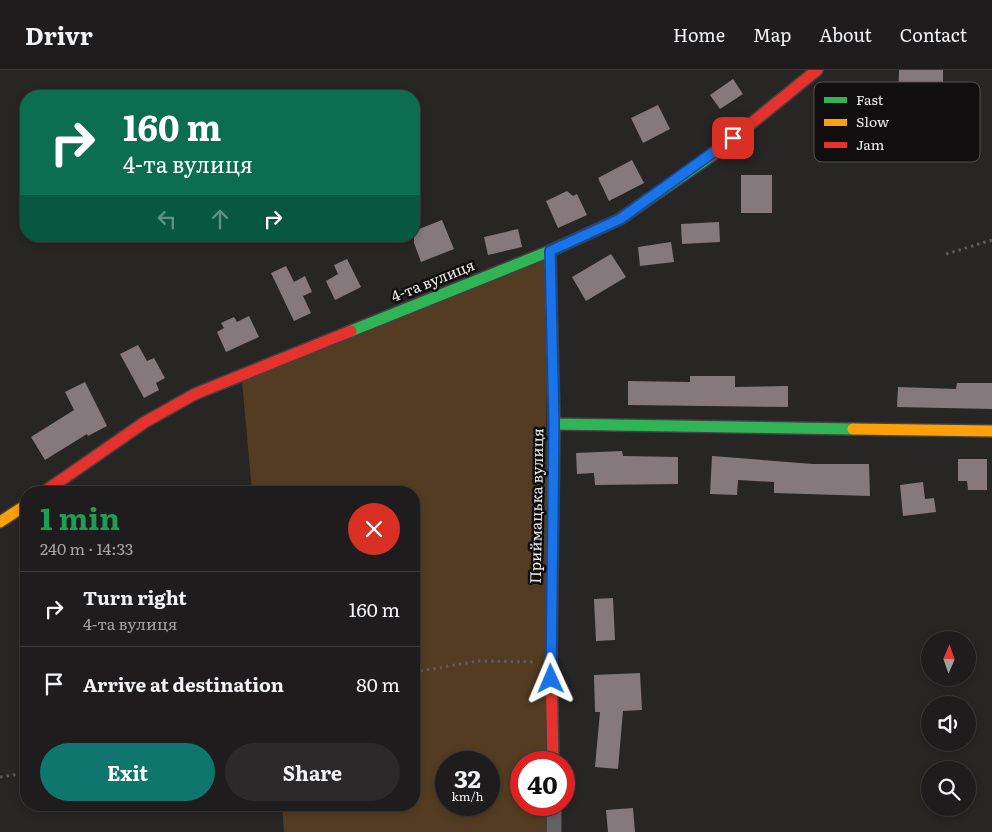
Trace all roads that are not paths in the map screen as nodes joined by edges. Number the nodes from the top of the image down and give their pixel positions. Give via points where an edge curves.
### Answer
1 (817, 70) edge
2 (550, 251) junction
3 (554, 424) junction
4 (992, 431) edge
5 (53, 486) edge
6 (20, 509) edge
7 (0, 522) edge
8 (553, 751) edge
9 (554, 816) edge
10 (554, 832) edge

1 - 2 street, 4-та вулиця via 719,150 620,219
2 - 3 street, Приймацька вулиця
2 - 5 street, 4-та вулиця via 195,394 145,422
3 - 4 street
3 - 8 street, Приймацька вулиця
6 - 7 street
9 - 10 street

